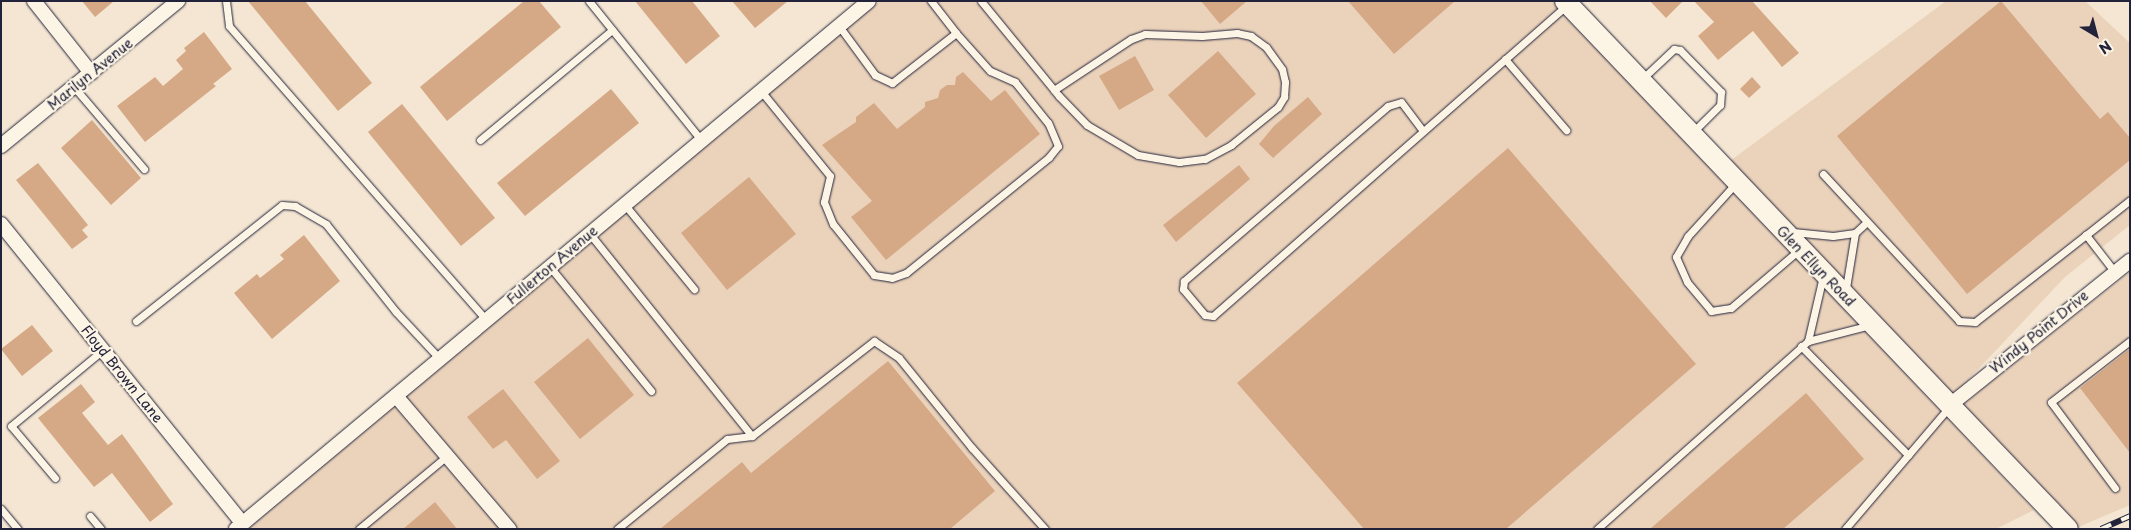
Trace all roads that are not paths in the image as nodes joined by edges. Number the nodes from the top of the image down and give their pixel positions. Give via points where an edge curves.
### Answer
1 (34, 1) edge
2 (178, 1) edge
3 (226, 1) edge
4 (590, 1) edge
5 (869, 1) edge
6 (931, 1) edge
7 (981, 1) edge
8 (1566, 3) edge
9 (839, 26) junction
10 (612, 30) junction
11 (956, 33) junction
12 (1505, 59) junction
13 (91, 73) junction
14 (1639, 81) junction
15 (74, 87) junction
16 (1054, 90) junction
17 (761, 91) junction
18 (1566, 130) dead end
19 (1423, 131) junction
20 (1690, 135) junction
21 (480, 140) dead end
22 (703, 141) junction
23 (1, 146) edge
24 (144, 169) dead end
25 (1823, 174) dead end
26 (1736, 183) junction
27 (2130, 200) edge
28 (625, 205) junction
29 (1867, 222) junction
30 (1, 224) edge
31 (1781, 229) junction
32 (1855, 233) junction
33 (590, 234) junction
34 (2086, 235) junction
35 (1800, 249) junction
36 (2130, 260) edge
37 (550, 267) junction
38 (2114, 271) junction
39 (1823, 273) junction
40 (694, 289) dead end
41 (1847, 298) junction
42 (486, 320) junction
43 (136, 321) dead end
44 (1873, 325) junction
45 (1808, 341) junction
46 (2130, 341) edge
47 (1801, 346) junction
48 (103, 350) junction
49 (440, 359) junction
50 (651, 391) dead end
51 (396, 396) junction
52 (1950, 405) junction
53 (752, 436) junction
54 (1908, 455) junction
55 (447, 456) junction
56 (55, 478) dead end
57 (2115, 488) dead end
58 (1, 509) edge
59 (90, 516) dead end
60 (239, 526) edge
61 (18, 529) edge
62 (101, 529) edge
63 (359, 529) edge
64 (509, 529) edge
65 (617, 529) edge
66 (1045, 529) edge
67 (1597, 529) edge
68 (1845, 529) edge
69 (2068, 529) edge

1 - 13 street
2 - 13 street, Marilyn Avenue
3 - 42 lane via 229,26
4 - 10 lane
5 - 9 street, Fullerton Avenue
6 - 11 lane
7 - 16 lane
8 - 12 lane
8 - 14 street, Glen Ellyn Road
9 - 11 lane via 875,75 892,83
9 - 17 street, Fullerton Avenue
10 - 21 lane
10 - 22 lane
11 - 17 lane via 990,71 1015,82 1048,123 1058,146 1050,157 958,232 906,273 892,278 874,275 833,224 824,202 830,176
12 - 18 lane
12 - 19 lane
13 - 15 street, Marilyn Avenue
14 - 20 street, Glen Ellyn Road
14 - 20 lane via 1674,49 1687,57 1723,98
15 - 23 street, Marilyn Avenue
15 - 24 lane
16 - 16 lane via 1087,125 1106,138 1138,155 1179,162 1205,159 1231,145 1278,107 1284,97 1285,82 1282,68 1272,54 1251,36 1237,33 1202,36 1145,34 1131,39
17 - 22 street, Fullerton Avenue
19 - 19 lane via 1213,316 1205,315 1183,288 1184,282 1388,106 1401,102
20 - 26 street, Glen Ellyn Road
22 - 28 street, Fullerton Avenue
25 - 29 lane
26 - 31 street, Glen Ellyn Road
26 - 35 lane via 1688,236 1676,257 1687,282 1711,311 1731,308
27 - 34 lane
28 - 33 street, Fullerton Avenue
28 - 40 lane
29 - 32 lane
29 - 34 lane via 1959,321 1975,322
30 - 48 street, Floyd Brown Lane
31 - 32 lane via 1805,235
31 - 35 street, Glen Ellyn Road
32 - 41 lane via 1845,279
33 - 37 street, Fullerton Avenue
33 - 53 lane
34 - 38 lane
35 - 39 street, Glen Ellyn Road
36 - 38 street, Windy Point Drive
37 - 42 street, Fullerton Avenue
37 - 50 lane
38 - 52 street, Windy Point Drive
39 - 41 street, Glen Ellyn Road
39 - 45 lane
41 - 44 street, Glen Ellyn Road
42 - 49 street, Fullerton Avenue
43 - 49 lane via 282,205 295,206 326,224 396,312
44 - 45 lane
44 - 52 street, Glen Ellyn Road
45 - 47 lane
46 - 57 lane via 2051,402
47 - 54 lane
47 - 67 lane
48 - 56 lane via 11,426
48 - 60 street, Floyd Brown Lane
49 - 51 street, Fullerton Avenue
51 - 55 street
51 - 60 street, Fullerton Avenue
52 - 54 lane
52 - 69 street, Glen Ellyn Road
53 - 65 lane via 727,439
53 - 66 lane via 874,341 899,358 972,448
54 - 68 lane
55 - 63 lane
55 - 64 street
58 - 61 lane
59 - 62 lane

